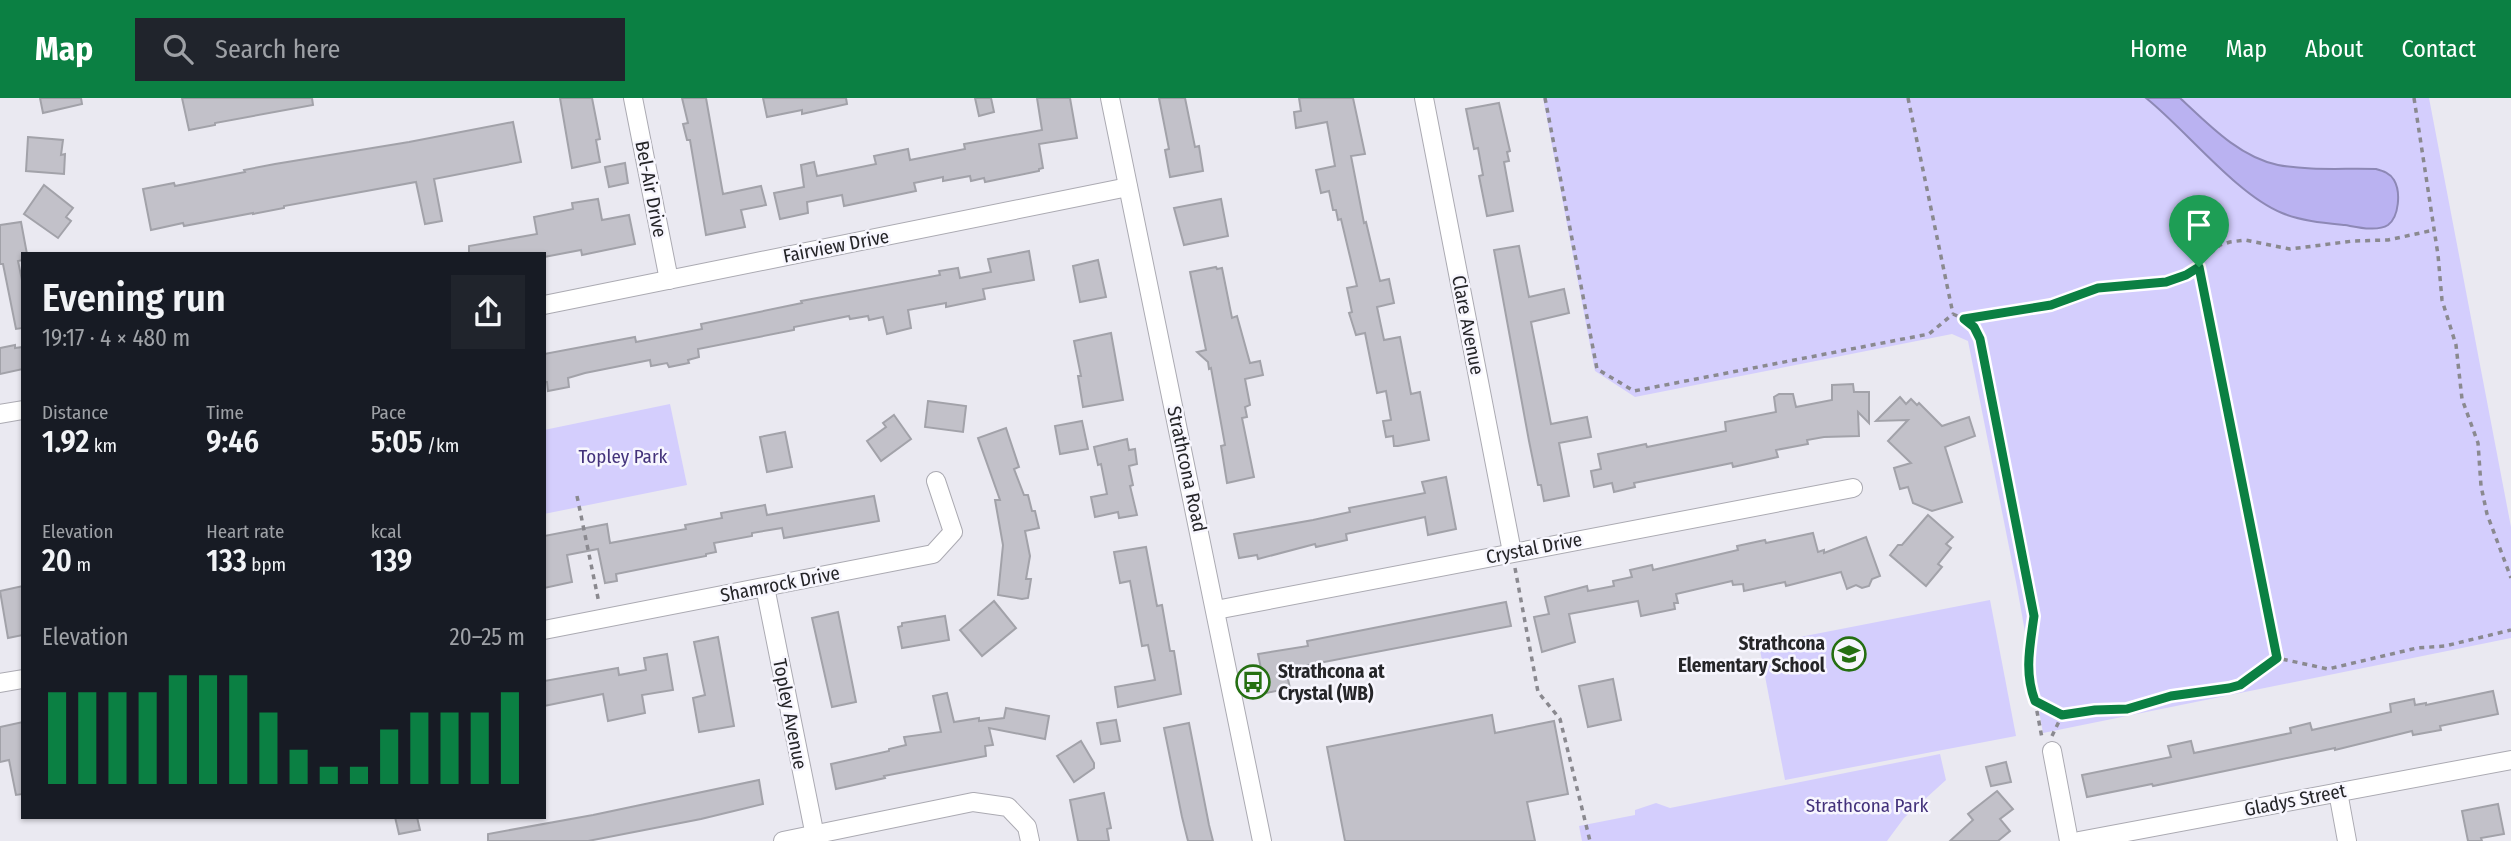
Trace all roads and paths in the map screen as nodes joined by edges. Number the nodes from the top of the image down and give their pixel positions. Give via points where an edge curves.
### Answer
1 (633, 98) edge
2 (1110, 98) edge
3 (1424, 98) edge
4 (1545, 98) edge
5 (1908, 98) edge
6 (2414, 98) edge
7 (1128, 187) junction
8 (2434, 230) junction
9 (2199, 267) junction
10 (669, 280) junction
11 (546, 305) edge
12 (1953, 314) junction
13 (1964, 319) junction
14 (21, 410) edge
15 (0, 414) edge
16 (936, 481) dead end
17 (1853, 488) dead end
18 (577, 496) dead end
19 (1512, 552) junction
20 (2511, 579) edge
21 (765, 587) junction
22 (1216, 610) junction
23 (602, 618) junction
24 (546, 630) edge
25 (2511, 630) edge
26 (2277, 658) junction
27 (21, 679) edge
28 (0, 683) edge
29 (2035, 701) junction
30 (2052, 751) joint
31 (2511, 760) edge
32 (2338, 792) junction
33 (815, 838) edge
34 (783, 841) edge
35 (1030, 841) edge
36 (1262, 841) edge
37 (1590, 841) edge
38 (2069, 841) edge
39 (2079, 841) edge
40 (2347, 841) edge

1 - 10 street, Bel-Air Drive
2 - 7 street, Strathcona Road
3 - 19 street, Clare Avenue
4 - 12 path via 1597,369 1634,391 1929,334
5 - 12 path
6 - 8 path
7 - 10 street, Fairview Drive
7 - 22 street, Strathcona Road
8 - 9 path via 2388,240 2290,249 2245,240 2230,242 2220,245
8 - 20 path via 2442,300 2456,345 2462,399 2478,443 2483,501
9 - 13 path via 2166,282 2098,288 2051,305
9 - 26 path
10 - 11 street, Fairview Drive
12 - 13 path
13 - 29 path via 1980,339 2034,616 2027,662
14 - 15 street
16 - 21 street, Shamrock Drive via 953,532 933,554
17 - 19 street, Crystal Drive
18 - 23 path
19 - 22 street, Crystal Drive
19 - 37 path via 1538,692 1560,719
21 - 23 street, Shamrock Drive
21 - 33 street, Topley Avenue
22 - 36 street, Strathcona Road
23 - 24 street, Shamrock Drive
25 - 26 path via 2328,669
26 - 29 path via 2240,685 2171,696 2127,709 2062,715
27 - 28 street
29 - 30 path via 2042,739
30 - 38 street
31 - 32 street, Gladys Street
32 - 39 street, Gladys Street
32 - 40 street
33 - 34 street
33 - 35 street via 973,802 1008,807 1027,827

